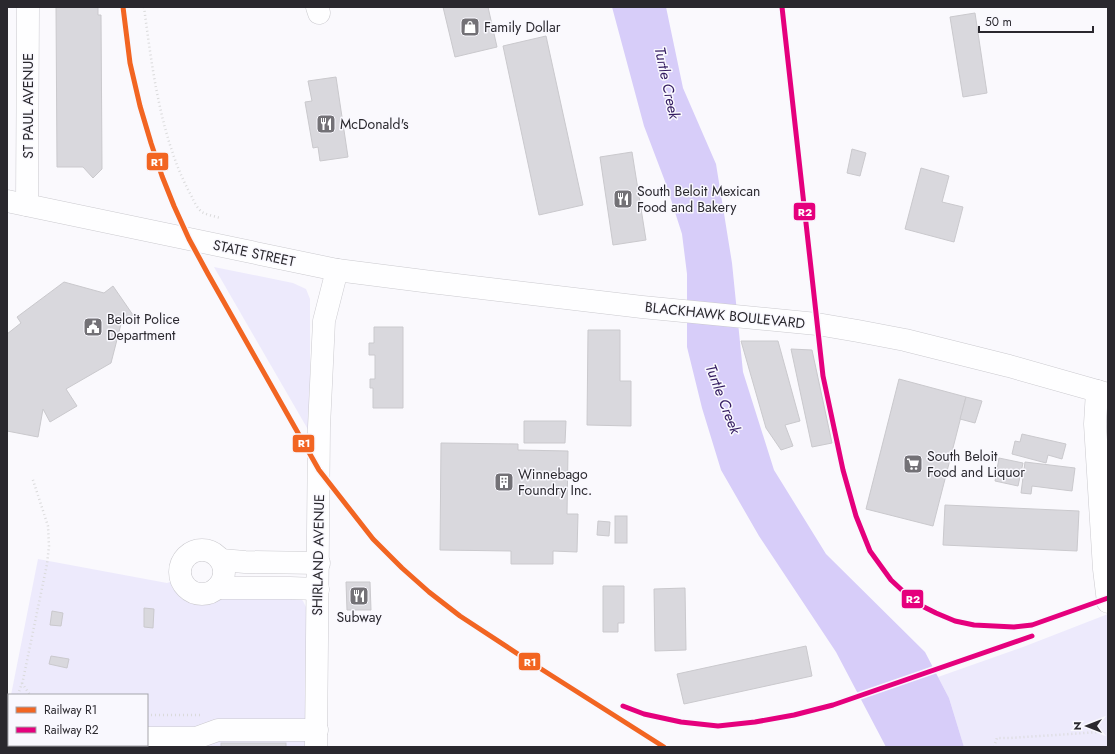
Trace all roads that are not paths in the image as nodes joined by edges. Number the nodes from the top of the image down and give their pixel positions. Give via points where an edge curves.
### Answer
1 (28, 7) edge
2 (17, 203) edge
3 (337, 270) junction
4 (431, 282) joint
5 (1103, 393) edge
6 (221, 560) junction
7 (319, 563) junction
8 (217, 588) junction
9 (318, 589) junction
10 (1108, 602) edge
11 (148, 738) edge
12 (316, 738) edge

1 - 2 street, ST PAUL AVENUE
2 - 3 street, STATE STREET
3 - 4 street, STATE STREET
3 - 7 street, SHIRLAND AVENUE via 324,321 319,427
4 - 5 street, BLACKHAWK BOULEVARD via 816,324 905,340
5 - 10 street via 1095,424
6 - 7 street
6 - 8 street via 224,575
6 - 8 street via 210,551 196,551 185,558 180,572 184,585 189,590 204,594 211,593
7 - 9 street, SHIRLAND AVENUE
8 - 9 street
9 - 12 street, SHIRLAND AVENUE
11 - 12 street via 196,738 218,730

